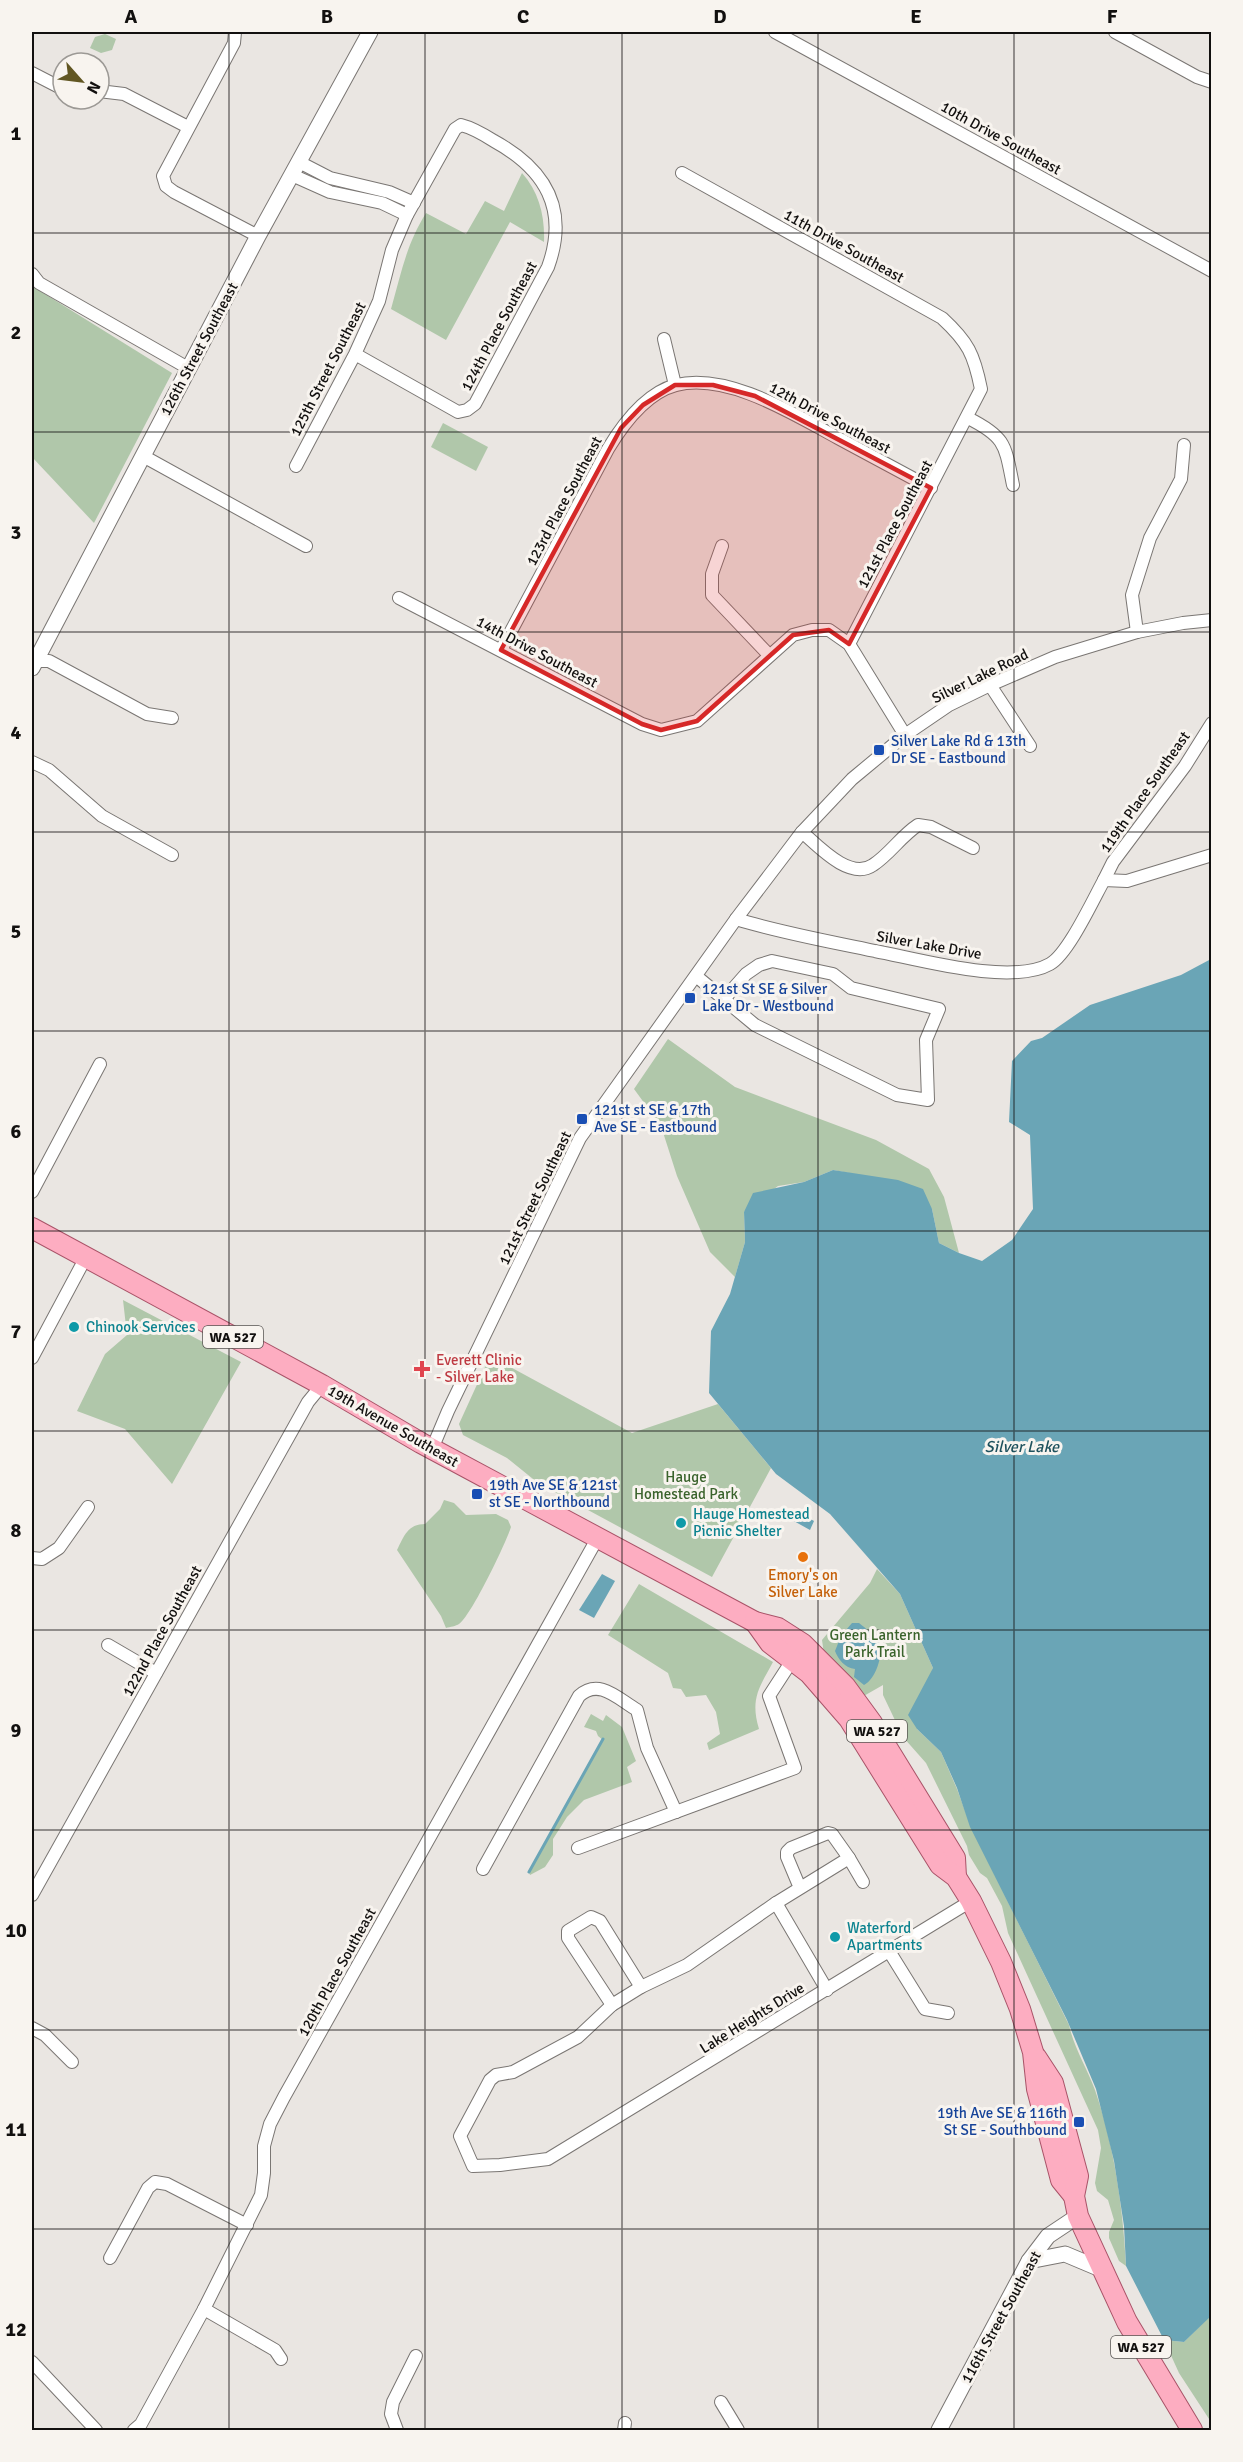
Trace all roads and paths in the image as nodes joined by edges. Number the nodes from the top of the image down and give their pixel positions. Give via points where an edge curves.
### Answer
1 (235, 32) edge
2 (370, 32) edge
3 (775, 32) edge
4 (1115, 32) edge
5 (32, 73) edge
6 (1212, 82) edge
7 (51, 83) edge
8 (111, 92) edge
9 (461, 125) joint
10 (188, 127) junction
11 (296, 169) junction
12 (682, 173) dead end
13 (414, 203) junction
14 (407, 215) junction
15 (258, 236) junction
16 (1212, 271) edge
17 (32, 274) edge
18 (664, 339) dead end
19 (355, 354) junction
20 (976, 362) joint
21 (188, 368) junction
22 (675, 385) junction
23 (968, 418) junction
24 (1184, 446) dead end
25 (143, 456) junction
26 (296, 466) dead end
27 (1013, 485) dead end
28 (931, 488) junction
29 (306, 546) dead end
30 (722, 546) dead end
31 (399, 598) dead end
32 (1212, 620) edge
33 (1137, 632) junction
34 (849, 644) junction
35 (501, 650) junction
36 (769, 655) junction
37 (33, 663) edge
38 (990, 685) junction
39 (172, 718) dead end
40 (1212, 723) edge
41 (905, 735) junction
42 (1030, 746) dead end
43 (32, 762) edge
44 (802, 832) junction
45 (973, 848) dead end
46 (172, 855) dead end
47 (1212, 855) edge
48 (1104, 880) junction
49 (736, 919) junction
50 (696, 976) junction
51 (724, 999) junction
52 (100, 1064) dead end
53 (32, 1192) edge
54 (32, 1228) edge
55 (86, 1257) junction
56 (32, 1358) edge
57 (322, 1384) junction
58 (432, 1449) junction
59 (88, 1507) dead end
60 (597, 1539) junction
61 (32, 1558) edge
62 (755, 1623) junction
63 (108, 1645) dead end
64 (793, 1659) junction
65 (156, 1672) junction
66 (676, 1812) junction
67 (578, 1848) dead end
68 (849, 1858) junction
69 (483, 1869) dead end
70 (956, 1877) junction
71 (863, 1882) dead end
72 (800, 1888) junction
73 (32, 1895) edge
74 (971, 1901) junction
75 (776, 1903) junction
76 (889, 1951) junction
77 (641, 1987) junction
78 (827, 1990) junction
79 (612, 2005) junction
80 (948, 2013) dead end
81 (32, 2028) edge
82 (72, 2062) dead end
83 (1078, 2216) junction
84 (247, 2225) junction
85 (110, 2258) dead end
86 (1029, 2261) junction
87 (1103, 2270) junction
88 (204, 2309) junction
89 (416, 2356) dead end
90 (282, 2359) dead end
91 (32, 2362) edge
92 (721, 2403) dead end
93 (96, 2430) edge
94 (134, 2430) edge
95 (397, 2430) edge
96 (738, 2430) edge
97 (939, 2430) edge
98 (1192, 2430) edge

1 - 10 street via 234,43
2 - 11 street, 126th Street Southeast
3 - 16 street, 10th Drive Southeast
4 - 6 street
5 - 7 street
8 - 10 street via 124,94
9 - 13 street, 125th Street Southeast via 450,136
9 - 19 street, 124th Place Southeast via 517,153 535,170 555,210 556,233 548,267 475,404 467,410 458,412
10 - 15 street via 163,176 166,186
11 - 13 street via 389,192
11 - 14 street via 330,192 382,203
11 - 15 street, 126th Street Southeast
12 - 20 street, 11th Drive Southeast via 942,318 963,337
13 - 14 street, 125th Street Southeast
14 - 19 street, 125th Street Southeast via 392,250 379,301
15 - 21 street, 126th Street Southeast
17 - 21 street via 39,283
18 - 22 street
19 - 26 street, 125th Street Southeast
20 - 23 street, 121st Place Southeast via 981,389
21 - 25 street, 126th Street Southeast
22 - 28 street, 12th Drive Southeast via 713,385 755,396
22 - 35 street, 123rd Place Southeast via 643,405 621,428
23 - 27 street via 989,429 1005,445
23 - 28 street, 121st Place Southeast
24 - 33 street via 1181,479 1150,538 1132,595
25 - 29 street
25 - 37 street, 126th Street Southeast
28 - 34 street, 121st Place Southeast
30 - 36 street via 712,574 712,595
31 - 35 street, 14th Drive Southeast
32 - 33 street, Silver Lake Road
33 - 38 street, Silver Lake Road via 1055,657
34 - 36 street via 829,630 812,630 793,635
34 - 41 street
35 - 36 street, 14th Drive Southeast via 642,724 661,730 698,721
37 - 39 street via 49,661 147,714
38 - 41 street, Silver Lake Road via 949,705
38 - 42 street
40 - 48 street, 119th Place Southeast
41 - 44 street, Silver Lake Road via 852,779
43 - 46 street via 49,770 102,816
44 - 45 street via 839,863 861,869 872,866 918,825 931,827
44 - 49 street, Silver Lake Road
47 - 48 street via 1127,881
48 - 49 street, Silver Lake Drive via 1053,964 1019,972 972,970 771,930
49 - 50 street, 121st Street Southeast
50 - 51 street
50 - 58 street, 121st Street Southeast via 580,1138
51 - 51 street via 755,1025 897,1095 928,1100 926,1040 939,1009 851,988 833,974 772,962 746,974
52 - 53 street
54 - 55 main road, 19th Avenue Southeast / WA 527
55 - 56 street
55 - 57 main road, 19th Avenue Southeast / WA 527
57 - 58 main road, 19th Avenue Southeast / WA 527
57 - 65 street, 122nd Place Southeast via 308,1402
58 - 60 main road, 19th Avenue Southeast / WA 527
59 - 61 street via 59,1548 42,1560
60 - 62 main road, 19th Avenue Southeast / WA 527
60 - 84 street, 120th Place Southeast via 270,2124 264,2146 261,2195
62 - 64 main road, 19th Avenue Southeast / WA 527 via 770,1642
62 - 70 main road, 19th Avenue Southeast / WA 527 via 778,1628 803,1644 845,1686 955,1858
63 - 65 street
64 - 66 street via 769,1695 795,1768
64 - 70 main road, 19th Avenue Southeast / WA 527 via 829,1692 940,1865
65 - 73 street, 122nd Place Southeast
66 - 67 street
66 - 69 street via 647,1748 637,1710 598,1687 587,1689 579,1696
68 - 71 street
68 - 72 street
68 - 72 street via 835,1836 828,1833 791,1848 787,1857
70 - 74 main road, 19th Avenue Southeast / WA 527
72 - 75 street
74 - 76 street, Lake Heights Drive
74 - 83 main road, 19th Avenue Southeast / WA 527 via 1020,2009 1061,2180 1074,2196
75 - 77 street via 687,1965
75 - 78 street
76 - 78 street, Lake Heights Drive
76 - 80 street via 925,2009
77 - 79 street
77 - 79 street via 600,1921 591,1917 572,1927 568,1938
78 - 79 street, Lake Heights Drive via 548,2159 472,2166 460,2136 490,2080 578,2037
81 - 82 street via 45,2035
83 - 86 street, 116th Street Southeast via 1047,2236
83 - 87 main road, 19th Avenue Southeast / WA 527
84 - 85 street via 155,2181
84 - 88 street, 120th Place Southeast
86 - 87 street via 1065,2254
86 - 97 street, 116th Street Southeast
87 - 98 main road, 19th Avenue Southeast / WA 527 via 1127,2322
88 - 90 street via 275,2350
88 - 94 street, 120th Place Southeast via 141,2424
89 - 95 street via 393,2402 391,2414
91 - 93 street
92 - 96 street

